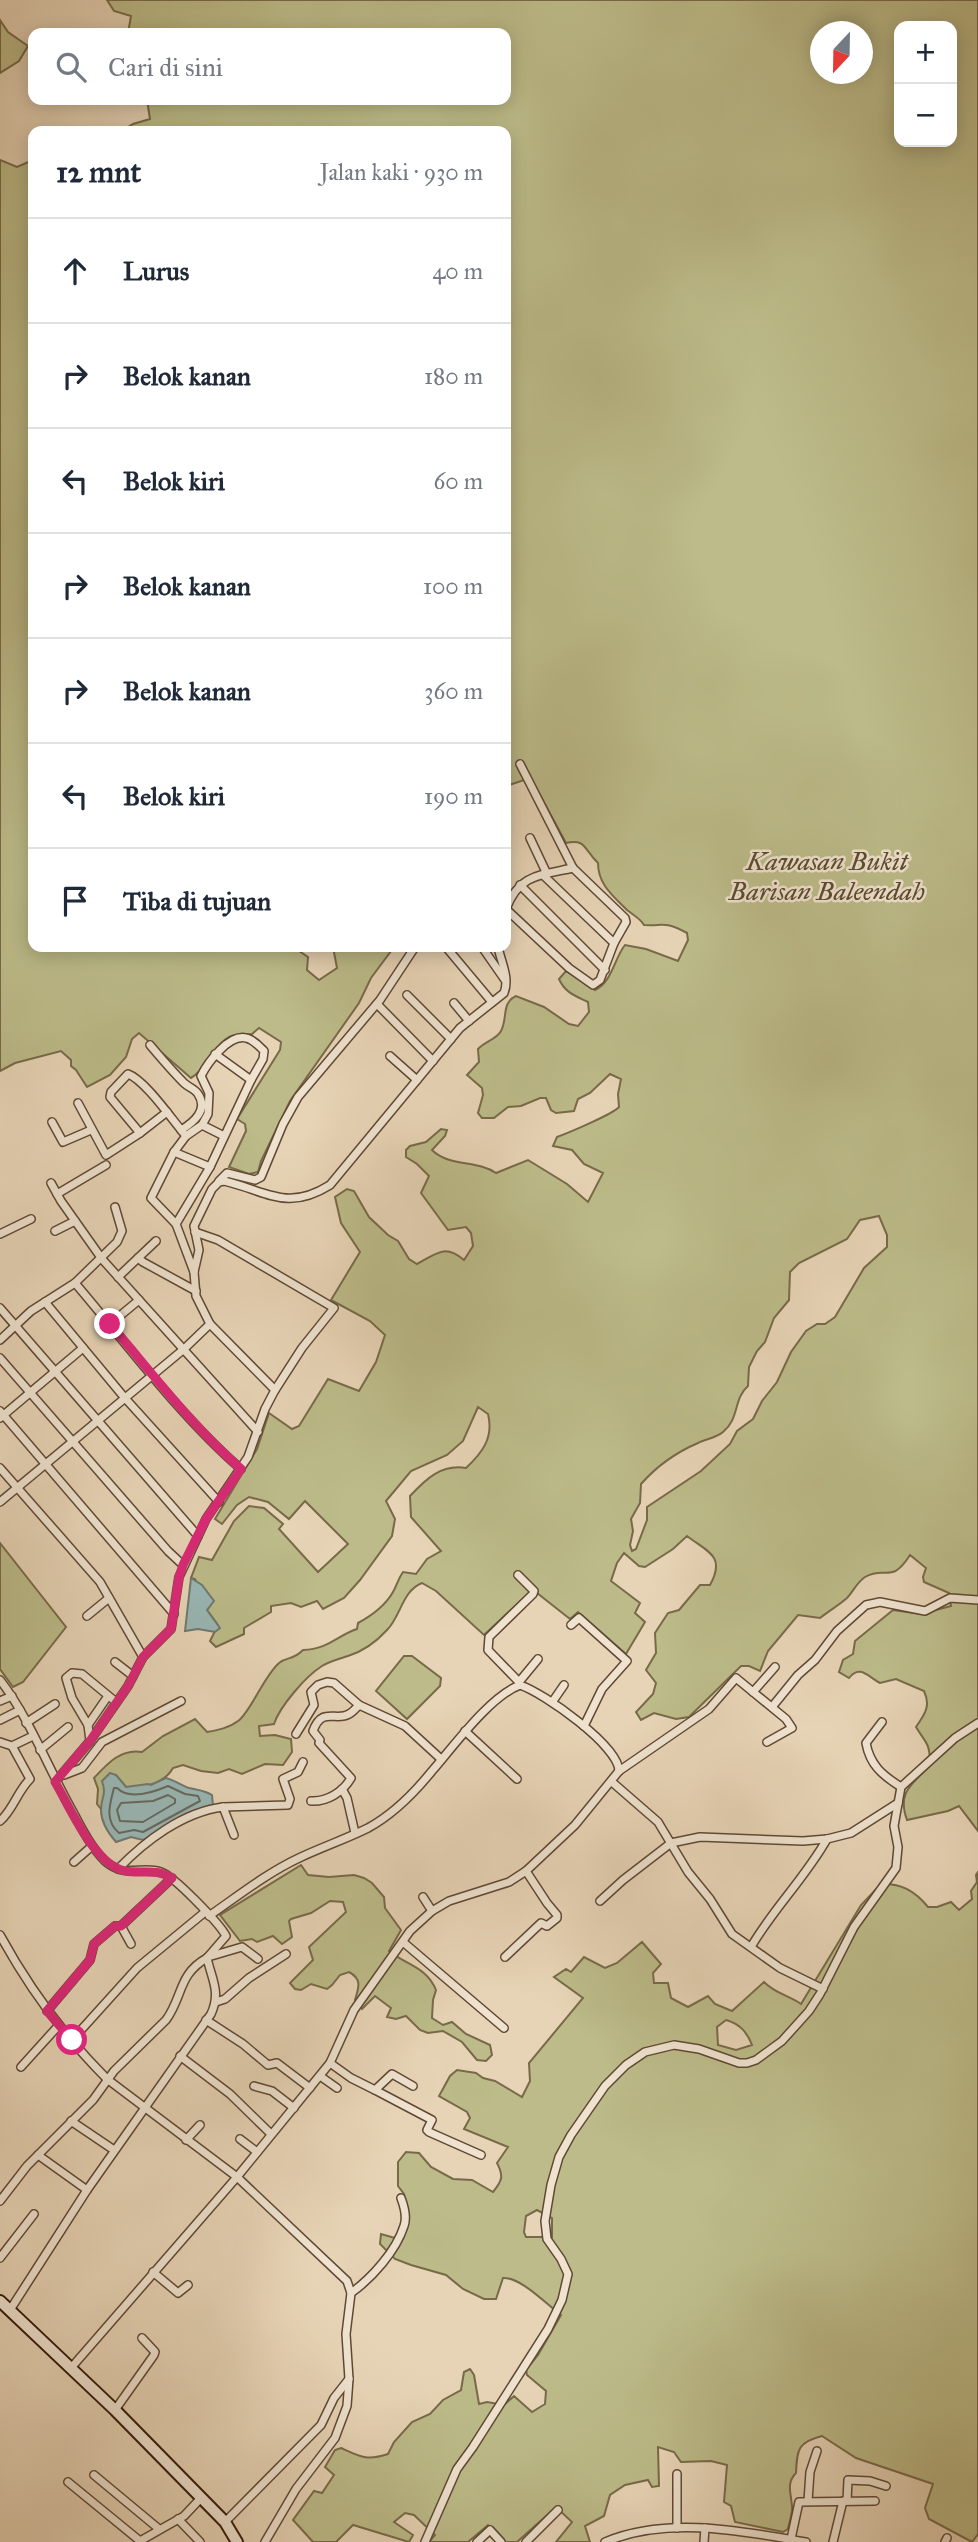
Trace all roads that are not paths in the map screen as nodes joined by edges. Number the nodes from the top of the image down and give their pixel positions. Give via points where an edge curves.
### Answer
1 (520, 764) dead end
2 (530, 838) dead end
3 (573, 868) junction
4 (545, 874) junction
5 (520, 885) junction
6 (511, 898) edge
7 (511, 913) edge
8 (614, 943) junction
9 (412, 952) edge
10 (450, 952) edge
11 (488, 952) edge
12 (499, 952) edge
13 (605, 970) junction
14 (506, 981) junction
15 (407, 995) dead end
16 (492, 1002) junction
17 (454, 1003) dead end
18 (377, 1004) junction
19 (469, 1021) junction
20 (451, 1039) junction
21 (150, 1045) dead end
22 (215, 1054) junction
23 (390, 1056) dead end
24 (433, 1061) junction
25 (251, 1080) junction
26 (417, 1080) junction
27 (78, 1103) dead end
28 (167, 1112) junction
29 (51, 1122) dead end
30 (202, 1125) junction
31 (91, 1130) junction
32 (140, 1133) junction
33 (183, 1133) junction
34 (224, 1136) junction
35 (174, 1152) junction
36 (106, 1165) dead end
37 (211, 1167) junction
38 (219, 1182) junction
39 (51, 1184) dead end
40 (57, 1194) junction
41 (115, 1207) dead end
42 (31, 1219) dead end
43 (75, 1222) junction
44 (176, 1224) junction
45 (55, 1231) dead end
46 (195, 1232) junction
47 (0, 1234) edge
48 (156, 1241) dead end
49 (138, 1258) junction
50 (102, 1259) junction
51 (194, 1272) junction
52 (118, 1277) junction
53 (75, 1283) junction
54 (196, 1291) junction
55 (139, 1300) junction
56 (46, 1302) junction
57 (0, 1308) edge
58 (110, 1324) junction
59 (209, 1324) junction
60 (16, 1326) junction
61 (0, 1340) edge
62 (83, 1348) junction
63 (184, 1349) junction
64 (0, 1358) edge
65 (55, 1371) junction
66 (152, 1374) junction
67 (275, 1391) junction
68 (30, 1392) junction
69 (124, 1397) junction
70 (1, 1415) edge
71 (97, 1421) junction
72 (258, 1432) junction
73 (72, 1441) junction
74 (46, 1463) junction
75 (0, 1468) edge
76 (241, 1469) junction
77 (17, 1488) junction
78 (0, 1502) edge
79 (219, 1502) junction
80 (198, 1536) junction
81 (183, 1565) junction
82 (518, 1575) dead end
83 (109, 1598) junction
84 (978, 1600) edge
85 (174, 1614) junction
86 (87, 1616) dead end
87 (571, 1625) dead end
88 (143, 1657) junction
89 (538, 1659) dead end
90 (115, 1662) dead end
91 (775, 1667) dead end
92 (133, 1676) junction
93 (0, 1679) edge
94 (520, 1683) junction
95 (564, 1685) dead end
96 (753, 1692) junction
97 (12, 1696) junction
98 (108, 1696) junction
99 (0, 1701) edge
100 (181, 1701) dead end
101 (553, 1701) junction
102 (116, 1702) junction
103 (55, 1704) dead end
104 (359, 1705) junction
105 (772, 1707) junction
106 (20, 1710) junction
107 (0, 1720) edge
108 (882, 1722) dead end
109 (26, 1723) junction
110 (978, 1723) edge
111 (88, 1725) junction
112 (68, 1727) dead end
113 (586, 1728) junction
114 (465, 1731) junction
115 (296, 1734) dead end
116 (33, 1735) junction
117 (90, 1741) junction
118 (0, 1742) edge
119 (767, 1742) dead end
120 (12, 1746) junction
121 (40, 1750) junction
122 (441, 1759) junction
123 (303, 1762) dead end
124 (619, 1771) junction
125 (64, 1775) junction
126 (517, 1779) dead end
127 (55, 1782) junction
128 (612, 1782) junction
129 (901, 1787) junction
130 (342, 1789) junction
131 (311, 1801) dead end
132 (898, 1803) junction
133 (223, 1807) junction
134 (0, 1821) edge
135 (355, 1833) junction
136 (234, 1835) dead end
137 (827, 1839) junction
138 (671, 1843) junction
139 (92, 1846) junction
140 (74, 1862) dead end
141 (118, 1869) junction
142 (526, 1871) junction
143 (172, 1878) junction
144 (423, 1896) dead end
145 (600, 1901) dead end
146 (432, 1911) junction
147 (207, 1914) junction
148 (121, 1926) junction
149 (0, 1935) edge
150 (402, 1941) junction
151 (131, 1944) dead end
152 (751, 1947) junction
153 (286, 1954) dead end
154 (505, 1957) dead end
155 (208, 1959) junction
156 (258, 1959) dead end
157 (823, 1989) junction
158 (216, 2003) junction
159 (47, 2011) junction
160 (206, 2020) junction
161 (59, 2025) junction
162 (504, 2028) dead end
163 (72, 2040) junction
164 (180, 2056) junction
165 (330, 2063) junction
166 (21, 2067) dead end
167 (320, 2076) junction
168 (107, 2079) junction
169 (413, 2086) dead end
170 (254, 2087) dead end
171 (310, 2088) junction
172 (337, 2088) dead end
173 (375, 2090) junction
174 (144, 2108) junction
175 (293, 2108) junction
176 (71, 2122) junction
177 (200, 2125) dead end
178 (271, 2134) junction
179 (240, 2139) dead end
180 (186, 2140) junction
181 (114, 2150) junction
182 (257, 2152) junction
183 (38, 2155) junction
184 (481, 2155) dead end
185 (235, 2179) junction
186 (87, 2190) junction
187 (401, 2198) dead end
188 (0, 2201) edge
189 (34, 2214) dead end
190 (0, 2258) edge
191 (153, 2272) junction
192 (188, 2285) dead end
193 (351, 2293) junction
194 (0, 2301) edge
195 (10, 2310) junction
196 (142, 2338) dead end
197 (71, 2368) junction
198 (349, 2379) junction
199 (116, 2410) junction
200 (817, 2451) dead end
201 (677, 2474) dead end
202 (94, 2475) dead end
203 (68, 2482) dead end
204 (886, 2486) dead end
205 (201, 2498) junction
206 (807, 2501) junction
207 (845, 2501) junction
208 (875, 2501) dead end
209 (558, 2510) dead end
210 (177, 2519) junction
211 (225, 2522) junction
212 (677, 2528) junction
213 (705, 2528) junction
214 (159, 2529) junction
215 (535, 2535) junction
216 (791, 2539) junction
217 (779, 2540) edge
218 (199, 2542) edge
219 (237, 2542) edge
220 (265, 2542) edge
221 (425, 2542) edge
222 (477, 2542) edge
223 (501, 2542) edge
224 (526, 2542) edge
225 (541, 2542) edge
226 (605, 2542) edge
227 (704, 2542) edge
228 (806, 2542) edge
229 (833, 2542) edge

1 - 3 street
2 - 4 street
3 - 4 street
3 - 8 street via 625,918
4 - 5 street
4 - 8 street
5 - 6 street
5 - 13 street
7 - 13 street via 588,982 595,985
8 - 13 street
9 - 18 street
10 - 16 street
11 - 14 street
12 - 14 street
14 - 16 street via 504,993
15 - 20 street
16 - 19 street
17 - 19 street
18 - 24 street
18 - 38 street via 298,1097 261,1177 255,1180 227,1173
19 - 20 street
20 - 24 street
21 - 33 street via 201,1101 200,1114
22 - 25 street
22 - 25 street via 236,1038 253,1041 264,1051
22 - 30 street via 201,1076 209,1093 208,1114
23 - 26 street
24 - 26 street
25 - 34 street
26 - 38 street via 330,1185 314,1194 282,1198
27 - 31 street
28 - 32 street
28 - 32 street via 128,1074 110,1097
28 - 33 street
29 - 31 street via 63,1142
30 - 33 street
30 - 34 street
31 - 32 street via 106,1155
33 - 35 street
34 - 37 street
35 - 37 street
35 - 44 street via 151,1198
36 - 40 street
37 - 44 street
38 - 46 street via 195,1221
39 - 40 street
40 - 43 street
41 - 50 street via 121,1234
42 - 47 street
43 - 45 street
43 - 50 street
44 - 51 street
46 - 51 street via 199,1251
46 - 67 street via 218,1240 334,1308
48 - 49 street
49 - 52 street
49 - 54 street
50 - 52 street
50 - 53 street
51 - 54 street
52 - 55 street
53 - 56 street
53 - 58 street
54 - 59 street
55 - 58 street
55 - 63 street
56 - 60 street
56 - 62 street
57 - 60 street
58 - 66 street
59 - 63 street
59 - 67 street
60 - 61 street
60 - 65 street
62 - 65 street
62 - 69 street
63 - 66 street
63 - 72 street
64 - 68 street
65 - 68 street
65 - 71 street
66 - 69 street
66 - 76 street
67 - 72 street
68 - 70 street
68 - 73 street
69 - 71 street
69 - 79 street
70 - 74 street
71 - 73 street
71 - 80 street
72 - 76 street
73 - 74 street
73 - 81 street
74 - 77 street
74 - 85 street
75 - 77 street
76 - 79 street
77 - 78 street
77 - 83 street
79 - 80 street
80 - 81 street
81 - 85 street
82 - 94 street via 533,1594 487,1644 492,1656
83 - 86 street
83 - 88 street
84 - 105 street via 950,1598 925,1611 880,1602 866,1605 837,1631
85 - 88 street via 171,1629
87 - 113 street via 579,1618 627,1661 602,1689
88 - 92 street
89 - 94 street
90 - 92 street
91 - 96 street
92 - 102 street
93 - 97 street
94 - 101 street
94 - 114 street
95 - 101 street
96 - 105 street
96 - 124 street via 736,1678 709,1709
97 - 99 street
97 - 106 street
98 - 102 street
98 - 111 street
98 - 111 street via 78,1672 66,1678
100 - 125 street via 102,1742 82,1768
101 - 113 street
102 - 117 street
103 - 109 street
104 - 115 street via 334,1683 318,1685 311,1692 314,1705
104 - 122 street via 405,1726
104 - 130 street via 349,1715 321,1718 313,1730 350,1776
105 - 119 street via 792,1728
106 - 107 street
106 - 109 street
108 - 129 street via 866,1743 867,1751 880,1773
109 - 116 street
110 - 129 street
111 - 117 street
112 - 121 street
113 - 124 street via 616,1759
114 - 122 street
114 - 126 street
116 - 120 street
116 - 121 street
117 - 125 street
118 - 120 street
120 - 134 street via 30,1779
121 - 127 street
122 - 135 street via 399,1805
123 - 133 street via 298,1772 284,1779 288,1805
124 - 128 street
125 - 127 street
127 - 139 street
128 - 138 street via 658,1822
128 - 142 street
129 - 132 street
130 - 131 street
130 - 135 street
132 - 137 street via 851,1833
132 - 157 street via 896,1868 854,1927
133 - 136 street
133 - 141 street via 189,1817 144,1844
135 - 147 street via 267,1875
137 - 138 street via 700,1837
137 - 152 street
138 - 145 street
138 - 152 street via 732,1934
139 - 140 street
139 - 141 street
141 - 143 street via 162,1872
142 - 146 street
142 - 154 street via 557,1918 547,1926 541,1923
143 - 147 street
143 - 148 street
144 - 146 street
146 - 150 street
147 - 155 street via 226,1936
147 - 163 street via 137,1968
148 - 151 street
148 - 159 street via 94,1944 90,1960
149 - 159 street
150 - 162 street
150 - 165 street via 354,2010
152 - 157 street via 780,1968
153 - 158 street
155 - 156 street via 242,1947
155 - 158 street
155 - 168 street via 184,1978 166,2020
157 - 221 street via 782,2041 756,2060 739,2063 674,2045 645,2052 605,2086 559,2157 551,2185 545,2221 547,2239 568,2274 562,2300 457,2469
158 - 160 street
159 - 161 street
160 - 164 street
160 - 171 street via 267,2065 277,2063
161 - 163 street
161 - 166 street
163 - 168 street
164 - 174 street
164 - 178 street via 230,2094
165 - 167 street
165 - 173 street
167 - 171 street
167 - 172 street
168 - 174 street
168 - 176 street
169 - 173 street via 392,2074
170 - 175 street via 272,2091
171 - 175 street
173 - 184 street via 432,2120 429,2132
174 - 180 street
174 - 181 street
175 - 178 street
176 - 181 street
176 - 183 street
177 - 180 street
178 - 182 street
179 - 182 street
180 - 185 street
181 - 186 street
182 - 185 street
183 - 186 street
183 - 188 street
185 - 191 street
185 - 193 street via 344,2276
186 - 195 street
187 - 193 street via 405,2219 397,2241
189 - 190 street
191 - 192 street via 178,2293
191 - 197 street
193 - 198 street via 346,2334
194 - 195 main road
195 - 197 main road
196 - 199 street via 155,2355
197 - 199 main road
198 - 211 street via 321,2425
198 - 220 street via 347,2406 335,2438 296,2488
199 - 205 main road
200 - 206 street
201 - 212 street
202 - 214 street
203 - 214 street via 140,2541
204 - 207 street via 848,2480
205 - 210 street
205 - 211 main road
206 - 207 street
206 - 216 street via 798,2503
207 - 208 street
207 - 229 street
209 - 215 street
210 - 214 street
210 - 218 street
211 - 219 main road
212 - 213 street
212 - 226 street
213 - 217 street
213 - 227 street
215 - 224 street
215 - 225 street
216 - 217 street
216 - 228 street
222 - 223 street via 490,2530

